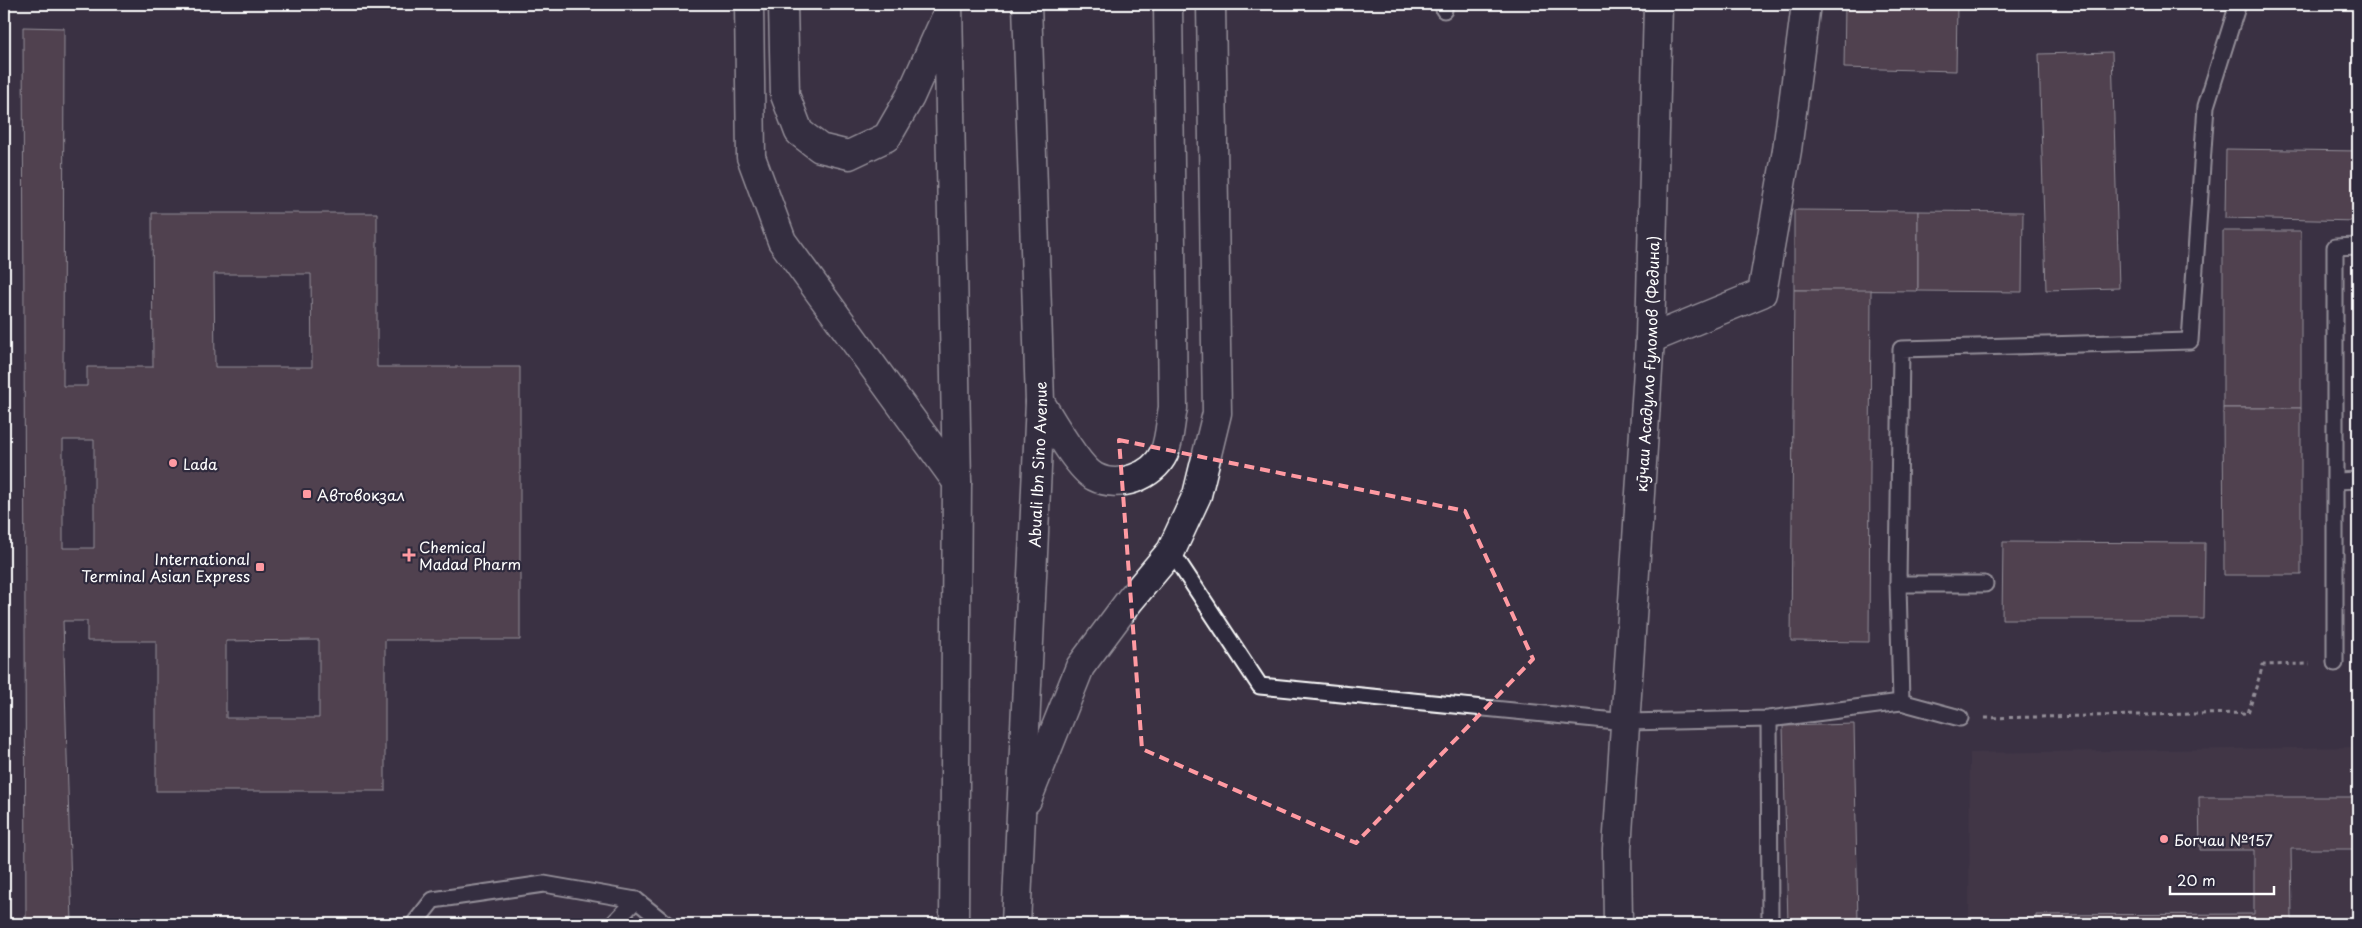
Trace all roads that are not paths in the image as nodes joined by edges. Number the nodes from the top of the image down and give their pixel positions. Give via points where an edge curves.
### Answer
1 (749, 4) edge
2 (783, 4) edge
3 (1026, 4) edge
4 (1168, 4) edge
5 (1212, 4) edge
6 (1658, 4) edge
7 (1806, 4) edge
8 (2238, 4) edge
9 (948, 7) edge
10 (2358, 246) edge
11 (1650, 339) junction
12 (1040, 402) junction
13 (2358, 480) edge
14 (2337, 481) junction
15 (956, 482) junction
16 (1171, 551) junction
17 (1898, 584) junction
18 (1985, 584) dead end
19 (2335, 664) road end
20 (1901, 702) junction
21 (1960, 718) road end
22 (1769, 719) junction
23 (1626, 722) junction
24 (1019, 820) junction
25 (636, 900) junction
26 (414, 924) edge
27 (613, 924) edge
28 (666, 924) edge
29 (954, 924) edge
30 (1016, 924) edge
31 (1618, 924) edge
32 (1770, 924) edge

1 - 15 main road via 751,157 782,242
2 - 9 main road via 785,95 799,132 820,148 849,155 887,137 910,97
3 - 12 main road, Abuali Ibn Sino Avenue
4 - 12 main road via 1173,408 1164,454 1143,476 1120,483 1094,477 1071,451
5 - 16 main road via 1217,413 1197,495
6 - 11 main road, кӯчаи Асадулло Ғуломов (Федина)
7 - 11 main road via 1788,150 1762,293
8 - 17 lane via 2206,106 2190,341 1901,349
9 - 15 main road
10 - 14 lane via 2335,247
11 - 23 main road, кӯчаи Асадулло Ғуломов (Федина)
12 - 24 main road, Abuali Ibn Sino Avenue
13 - 14 lane
14 - 19 lane
15 - 29 main road
16 - 23 lane via 1260,686
16 - 24 main road via 1080,668
17 - 18 lane
17 - 20 lane
20 - 21 lane
20 - 22 lane
22 - 23 lane
22 - 32 lane
23 - 31 main road, кӯчаи Асадулло Ғуломов (Федина) via 1617,849
24 - 30 main road, Abuali Ibn Sino Avenue
25 - 26 lane via 544,884 433,900
25 - 27 lane
25 - 28 lane

